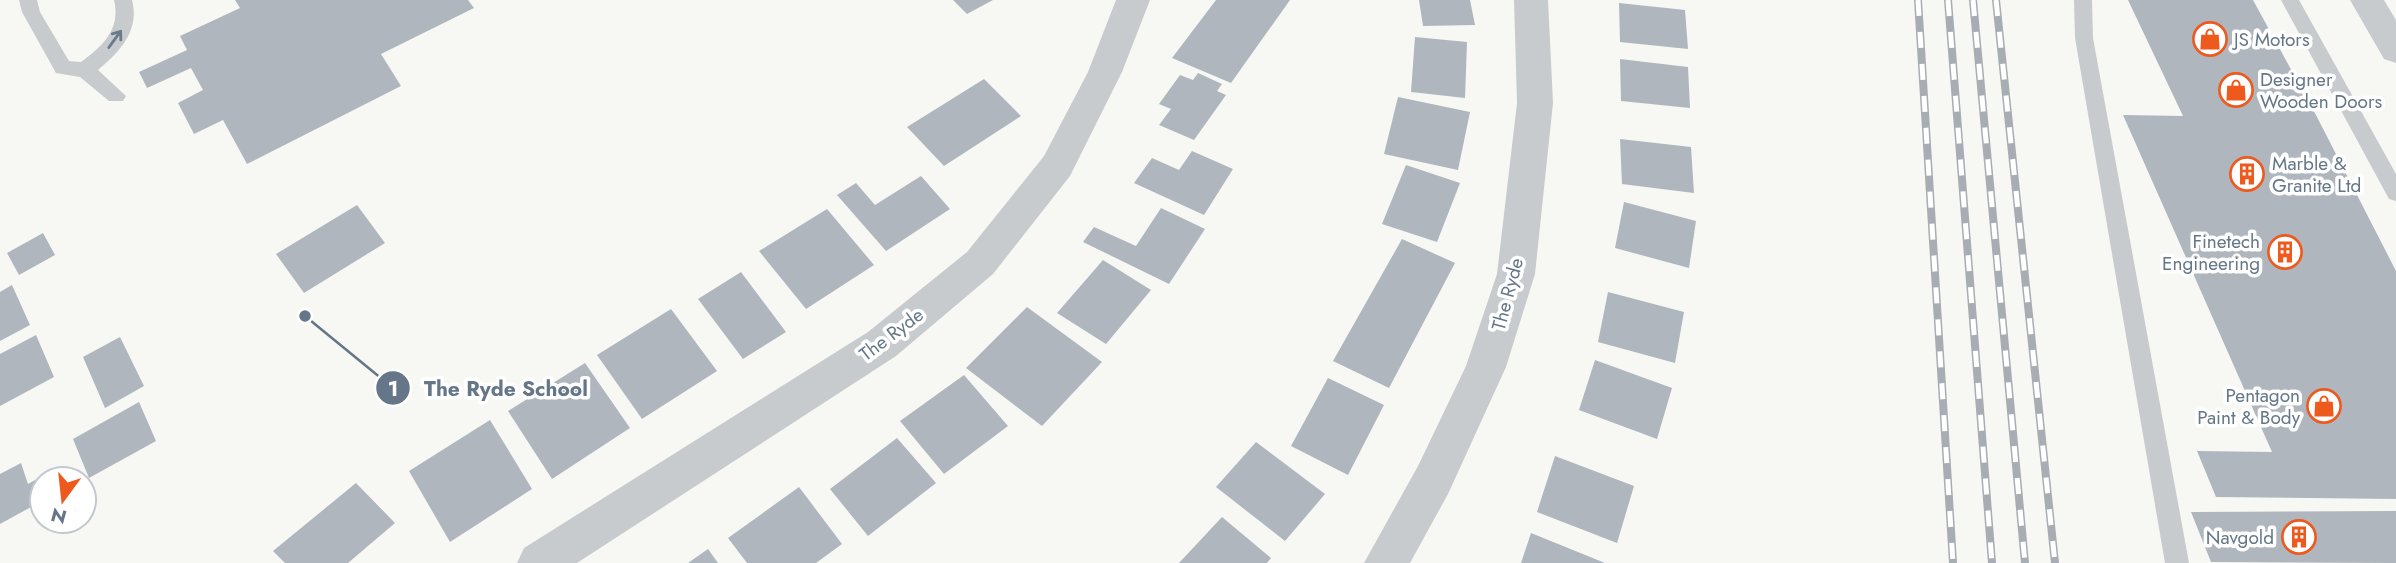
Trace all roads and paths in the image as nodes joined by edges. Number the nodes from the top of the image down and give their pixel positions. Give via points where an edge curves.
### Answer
1 (28, 0) edge
2 (123, 0) edge
3 (1133, 0) edge
4 (1531, 0) edge
5 (2083, 0) edge
6 (2290, 0) edge
7 (2367, 0) edge
8 (2396, 50) edge
9 (85, 70) junction
10 (116, 96) dead end
11 (2396, 193) edge
12 (539, 563) edge
13 (1386, 563) edge
14 (2177, 563) edge

1 - 9 lane via 63,68
9 -> 2 lane via 120,35 127,21
3 - 12 street, The Ryde via 1105,72 1058,166 980,263 882,344
4 - 13 street, The Ryde via 1535,103 1516,274 1486,367 1433,480
5 - 14 lane via 2084,38
6 - 11 lane
7 - 8 street
9 - 10 lane

